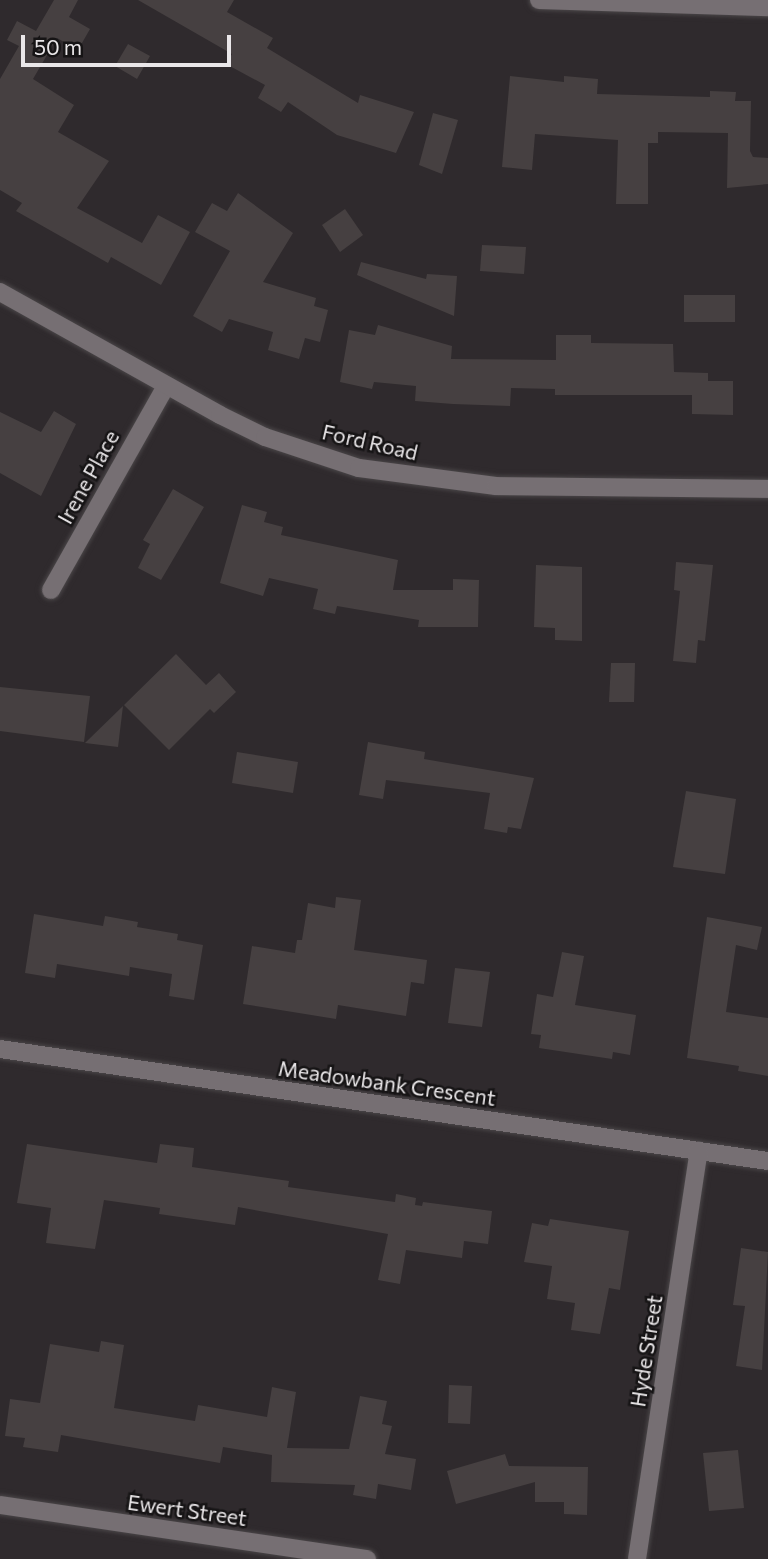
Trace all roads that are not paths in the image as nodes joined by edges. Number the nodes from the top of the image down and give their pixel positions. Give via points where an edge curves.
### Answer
1 (539, 0) edge
2 (768, 6) edge
3 (0, 292) edge
4 (166, 386) junction
5 (768, 489) edge
6 (51, 590) dead end
7 (0, 1049) edge
8 (699, 1151) junction
9 (768, 1161) edge
10 (0, 1505) edge
11 (367, 1559) edge
12 (637, 1559) edge

1 - 2 street
3 - 4 street, Ford Road
4 - 5 street, Ford Road via 265,437 386,472 496,486
4 - 6 street, Irene Place
7 - 8 street, Meadowbank Crescent
8 - 9 street, Meadowbank Crescent
8 - 12 street, Hyde Street
10 - 11 street, Ewert Street

